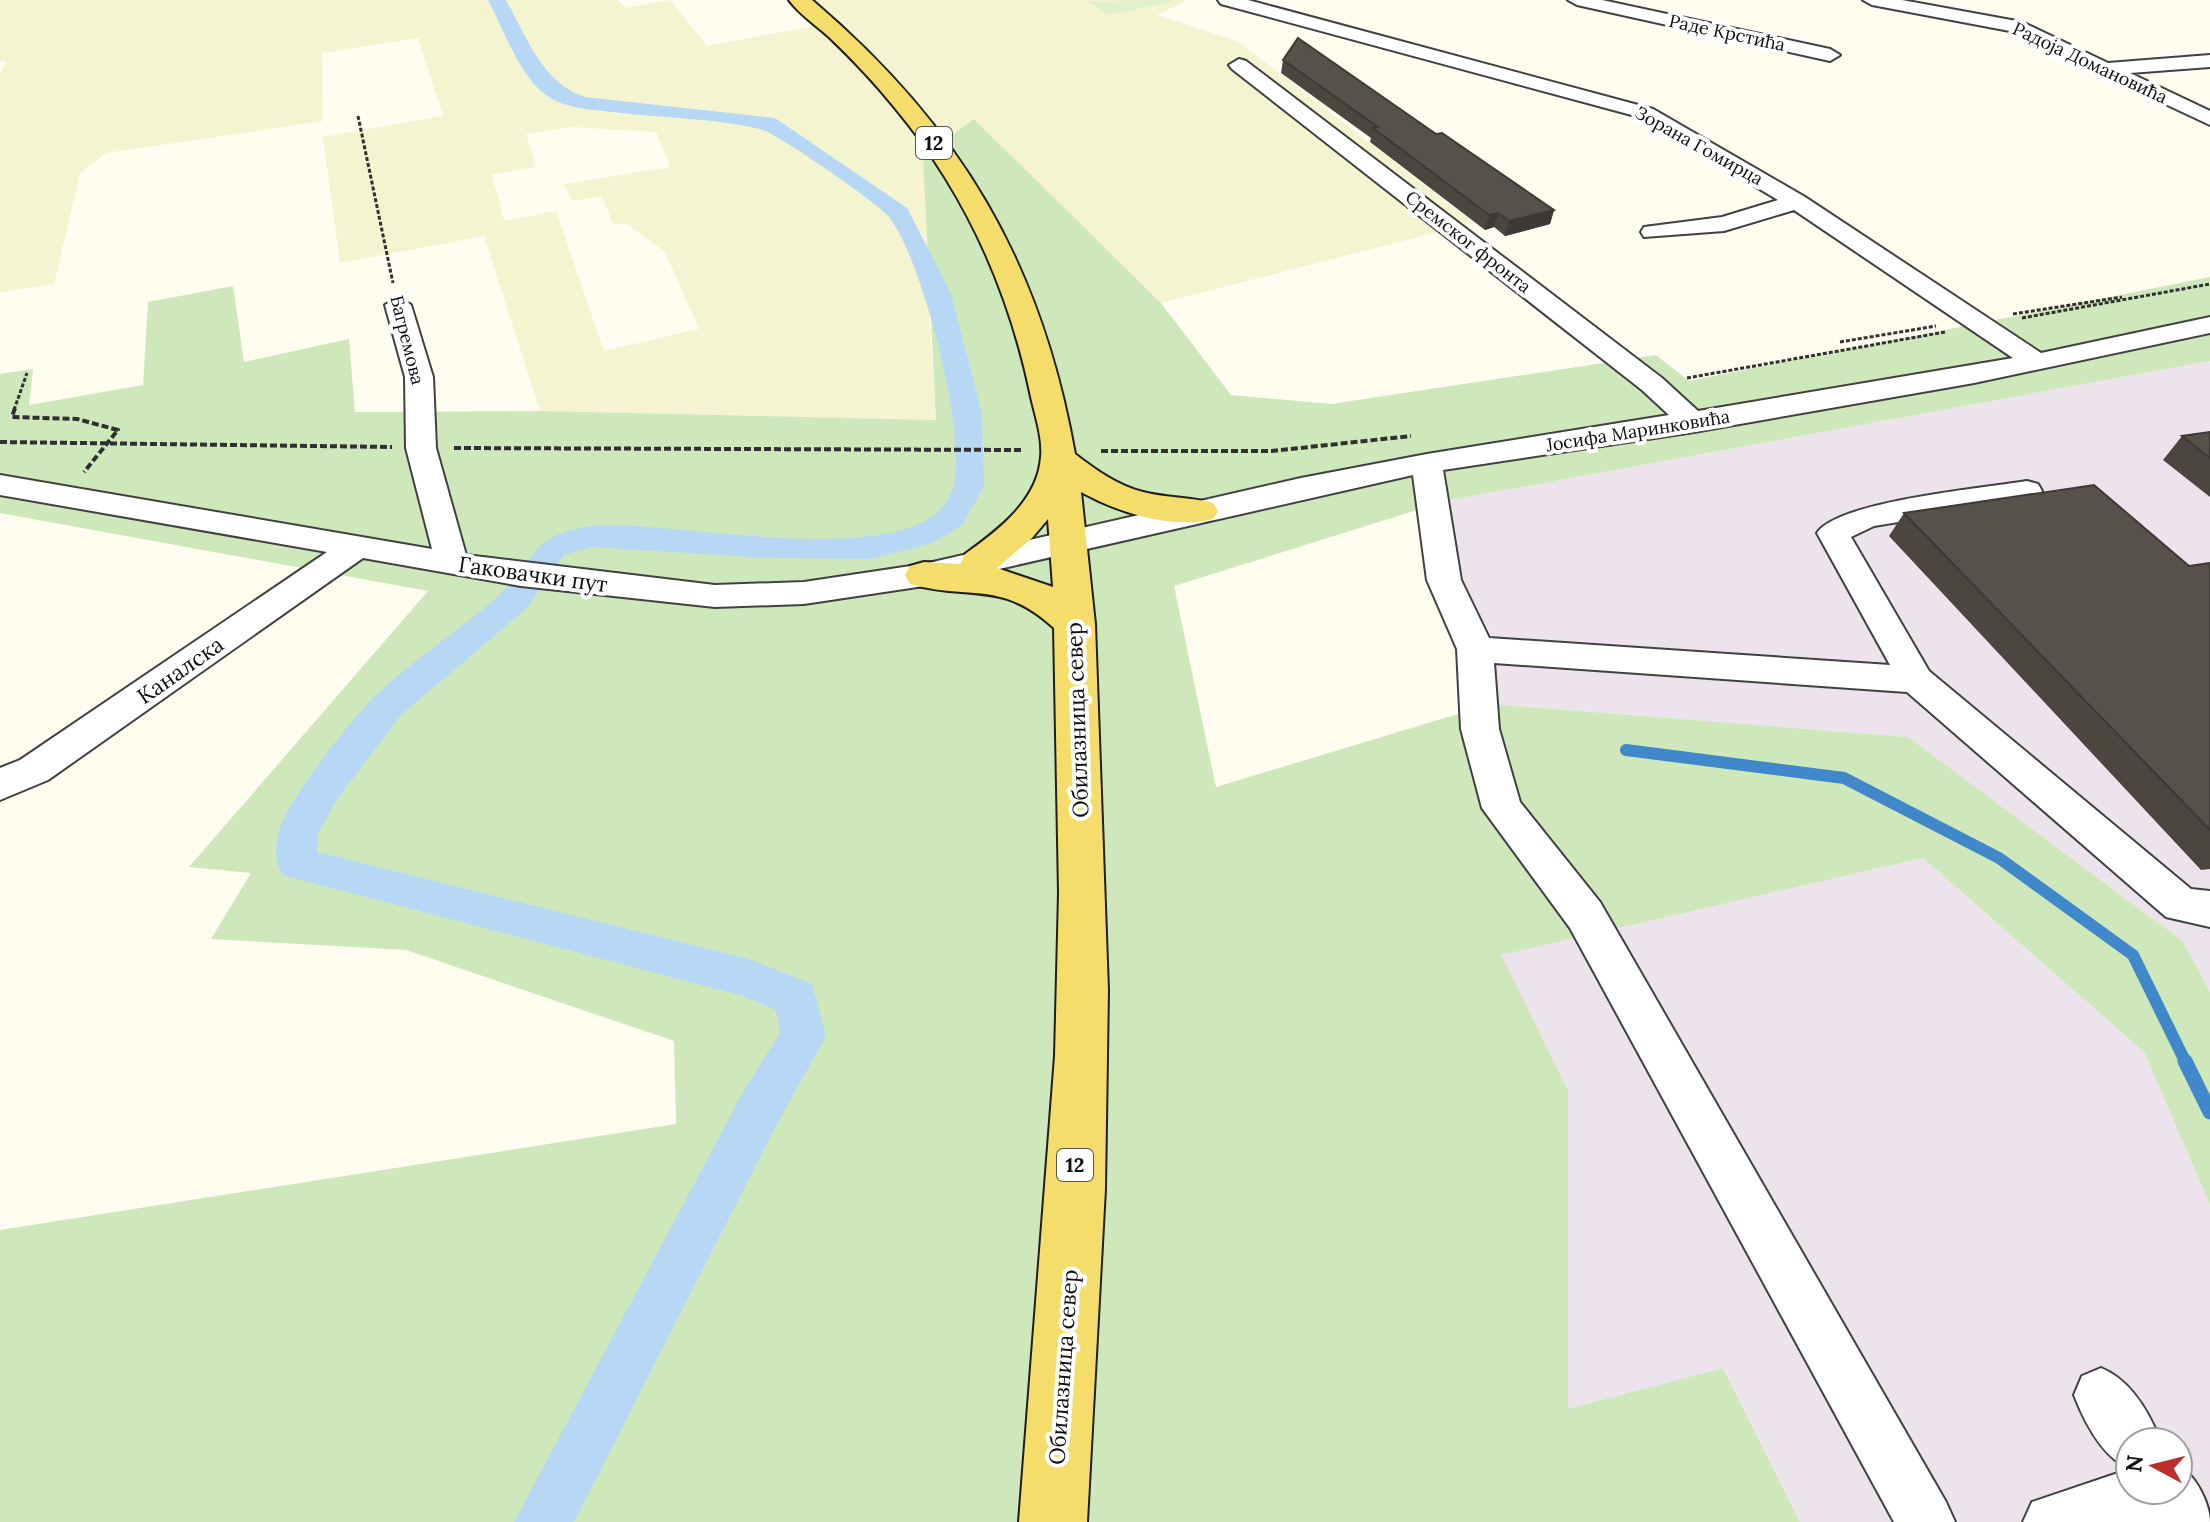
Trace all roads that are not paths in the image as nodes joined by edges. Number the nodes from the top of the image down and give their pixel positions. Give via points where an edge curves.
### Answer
1 (799, 0) edge
2 (1227, 0) edge
3 (1577, 0) edge
4 (1872, 0) edge
5 (1830, 55) dead end
6 (2210, 61) edge
7 (1239, 65) dead end
8 (2106, 69) junction
9 (2210, 119) edge
10 (1797, 202) junction
11 (1653, 232) dead end
12 (398, 305) road end
13 (2210, 325) edge
14 (2035, 361) junction
15 (1694, 423) junction
16 (1426, 449) junction
17 (1057, 454) junction
18 (0, 485) edge
19 (2027, 491) edge
20 (1200, 511) junction
21 (1068, 543) junction
22 (356, 548) junction
23 (452, 563) junction
24 (978, 563) junction
25 (924, 575) junction
26 (1075, 624) junction
27 (1475, 649) junction
28 (1916, 680) junction
29 (0, 785) edge
30 (2210, 909) edge
31 (2101, 1395) dead end
32 (2122, 1426) edge
33 (2114, 1503) edge
34 (1053, 1522) edge
35 (1926, 1522) edge
36 (2052, 1522) edge

1 - 17 main road, Обилазница север / 12 via 878,72 969,193 1026,316 1046,386
2 - 10 street, Зорана Гомирца via 1629,107
3 - 5 street, Раде Крстића
4 - 8 street, Радоја Домановића via 2015,26
6 - 8 street
7 - 15 street, Сремског фронта via 1652,384
8 - 9 street, Радоја Домановића
10 - 11 street via 1724,224
10 - 14 street, Зорана Гомирца
12 - 23 street, Багремова via 419,377 421,448
13 - 14 street, Јосифа Маринковића
14 - 15 street, Јосифа Маринковића
15 - 16 street, Јосифа Маринковића
16 - 20 street, Јосифа Маринковића
16 - 27 street via 1444,580
17 - 20 main road via 1102,491 1129,503
17 - 21 main road, Обилазница север / 12
17 - 24 main road via 1050,489 1036,515
18 - 22 street, Гаковачки пут
19 - 28 street via 1866,517 1833,533
20 - 21 street, Јосифа Маринковића
21 - 24 street, Гаковачки пут
21 - 26 main road, Обилазница север / 12
22 - 23 street, Гаковачки пут
22 - 29 street, Каналска via 34,770
23 - 25 street, Гаковачки пут via 715,596 804,593
24 - 25 street, Гаковачки пут
25 - 26 main road via 1019,586 1049,599
26 - 34 main road, Обилазница север / 12 via 1083,993
27 - 28 street
27 - 35 street via 1480,729 1502,808 1585,915
28 - 30 street via 2181,905
31 - 32 street
33 - 36 street

